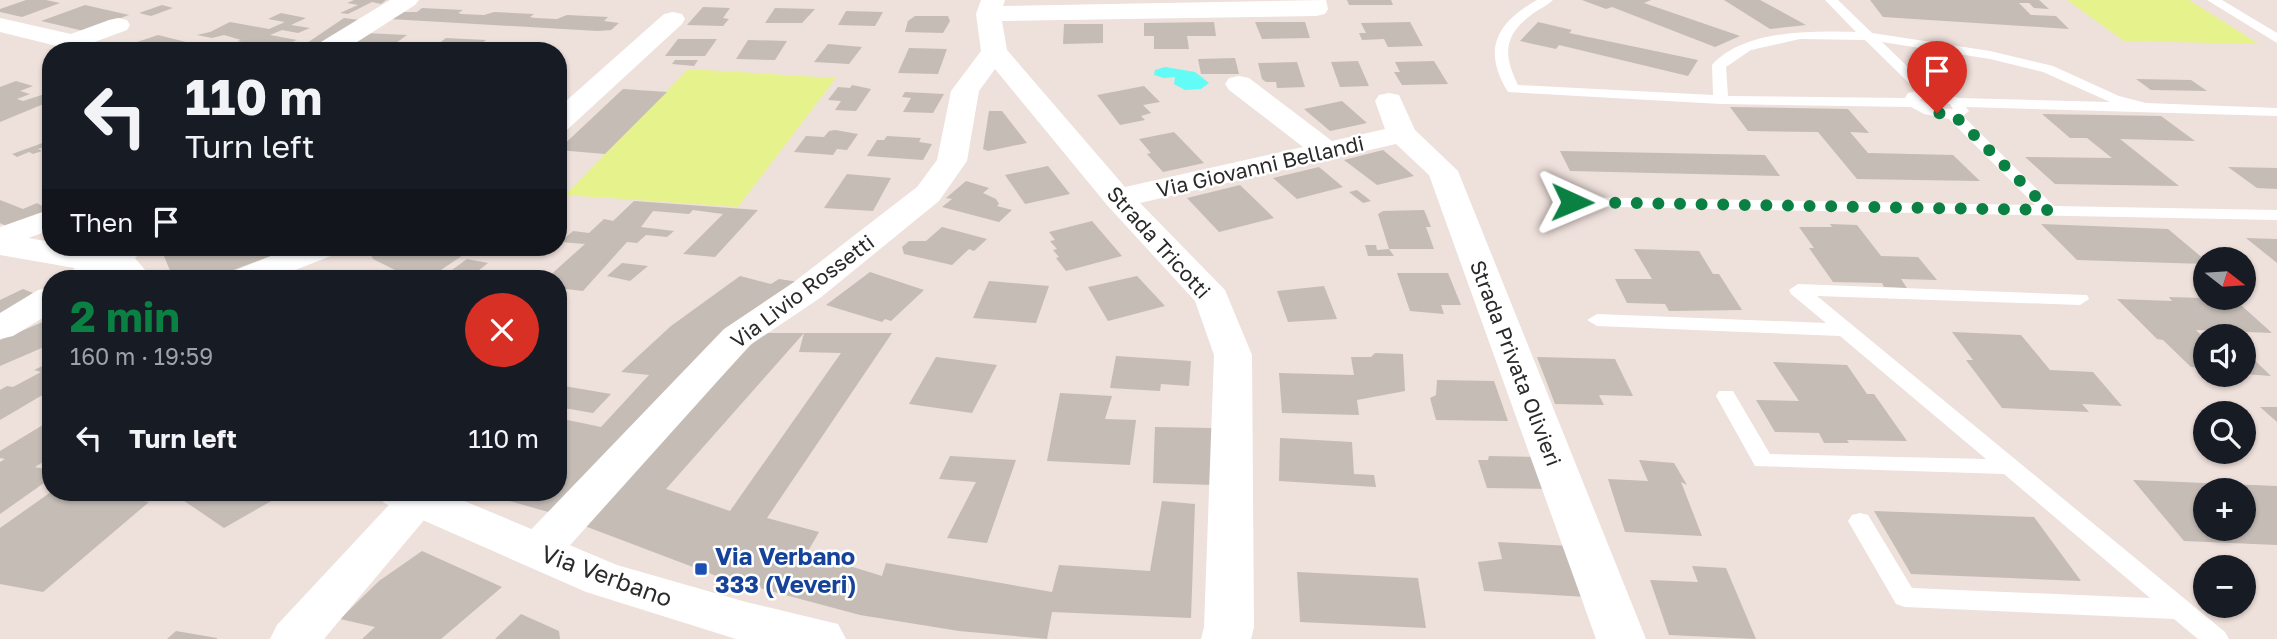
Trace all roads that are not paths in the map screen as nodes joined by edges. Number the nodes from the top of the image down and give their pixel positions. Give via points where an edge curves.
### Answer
1 (407, 0) edge
2 (1547, 0) edge
3 (1831, 0) edge
4 (2213, 0) edge
5 (1315, 4) edge
6 (991, 7) edge
7 (673, 19) dead end
8 (0, 25) edge
9 (118, 25) dead end
10 (1868, 36) junction
11 (2277, 39) edge
12 (339, 42) edge
13 (994, 51) junction
14 (1239, 84) dead end
15 (1928, 94) junction
16 (1721, 100) junction
17 (1913, 103) junction
18 (1955, 108) junction
19 (2149, 109) junction
20 (2277, 112) edge
21 (567, 115) edge
22 (1396, 118) joint
23 (1327, 151) junction
24 (1118, 198) junction
25 (1572, 202) dead end
26 (2049, 210) junction
27 (2277, 215) edge
28 (42, 223) edge
29 (0, 241) edge
30 (42, 250) edge
31 (68, 256) edge
32 (301, 256) edge
33 (114, 266) edge
34 (265, 270) edge
35 (2080, 299) dead end
36 (42, 303) edge
37 (1597, 320) dead end
38 (0, 328) edge
39 (1847, 330) junction
40 (1726, 396) dead end
41 (2010, 467) junction
42 (406, 501) edge
43 (422, 501) edge
44 (1860, 521) dead end
45 (538, 551) junction
46 (2180, 609) junction
47 (295, 639) edge
48 (820, 639) edge
49 (1226, 639) edge
50 (1622, 639) edge
51 (2216, 639) edge

1 - 12 street
2 - 16 lane via 1527,9 1508,30 1500,57 1513,89
3 - 10 lane
4 - 11 lane
5 - 6 street
6 - 13 street
7 - 21 street
8 - 9 street via 73,41
10 - 15 lane
10 - 16 lane via 1800,35 1746,47 1720,65
10 - 19 lane via 2048,69 2114,99
13 - 24 street, Strada Tricotti
13 - 45 street, Via Livio Rossetti via 965,92 952,161 928,194 807,290 737,337
14 - 23 street
15 - 17 lane via 1913,96
15 - 18 lane
16 - 17 lane
17 - 18 lane via 1928,111
18 - 19 lane
18 - 26 lane
19 - 20 lane
22 - 23 street, Via Giovanni Bellandi
22 - 50 street, Strada Privata Olivieri via 1443,171
23 - 24 street, Via Giovanni Bellandi
24 - 49 street, Strada Tricotti via 1212,298 1233,355
25 - 26 lane
26 - 27 lane
28 - 29 street
29 - 30 street
31 - 33 street
32 - 34 street
35 - 39 lane via 1798,290
36 - 38 street
37 - 39 lane
39 - 41 lane
40 - 41 lane via 1763,461
41 - 46 lane
42 - 47 street
43 - 45 street, Via Verbano
44 - 46 lane via 1905,597
45 - 48 street, Via Verbano via 603,579
46 - 51 lane

